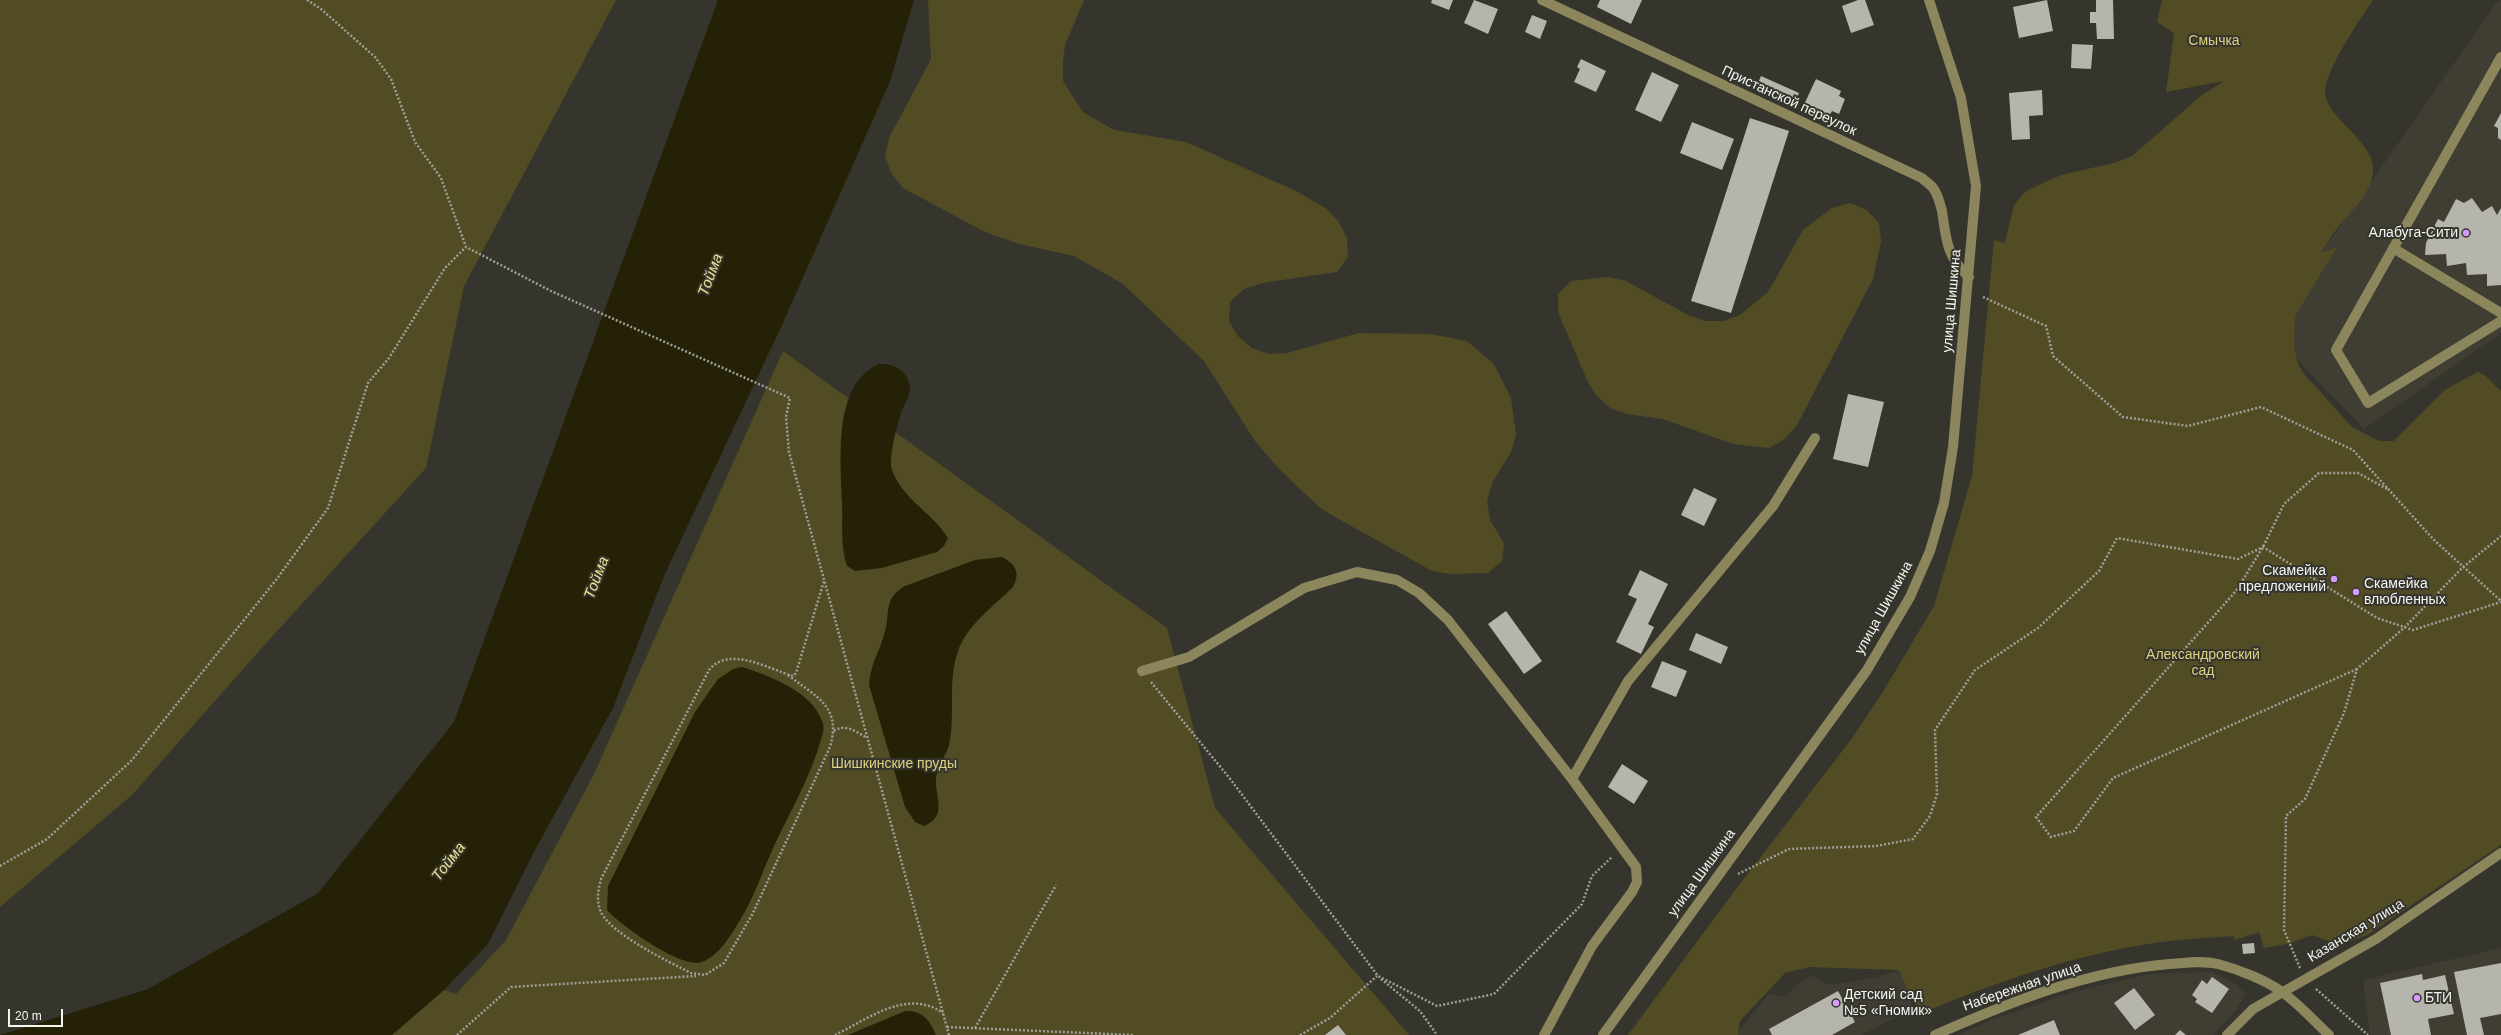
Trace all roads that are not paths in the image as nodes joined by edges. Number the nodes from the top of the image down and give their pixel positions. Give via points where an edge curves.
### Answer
1 (1542, 0) edge
2 (1929, 0) edge
3 (2501, 57) edge
4 (2393, 248) junction
5 (1969, 277) junction
6 (2501, 313) edge
7 (2501, 321) edge
8 (1815, 438) dead end
9 (1142, 671) road end
10 (1572, 779) junction
11 (2501, 853) edge
12 (2282, 991) junction
13 (1544, 1035) edge
14 (1603, 1035) edge
15 (1935, 1035) edge
16 (2227, 1035) edge
17 (2329, 1035) edge

1 - 5 street, Пристанской переулок via 1922,178 1934,189 1940,202 1952,258 1957,267
2 - 5 street, улица Шишкина via 1961,98 1976,186
3 - 4 street
4 - 6 street
4 - 7 street via 2336,350 2368,403
5 - 14 street, улица Шишкина via 1953,448 1944,504 1930,551 1910,597 1867,670
8 - 10 street via 1773,506 1628,681
9 - 10 street via 1189,657 1304,588 1357,572 1397,580 1419,593 1448,620
10 - 13 street via 1636,866 1637,882 1592,946
11 - 12 street, Казанская улица via 2376,939
12 - 15 street, Набережная улица via 2237,970 2216,964 2196,962 2149,966 2073,981 1987,1012
12 - 16 street, Казанская улица via 2253,1009
12 - 17 street, Набережная улица

